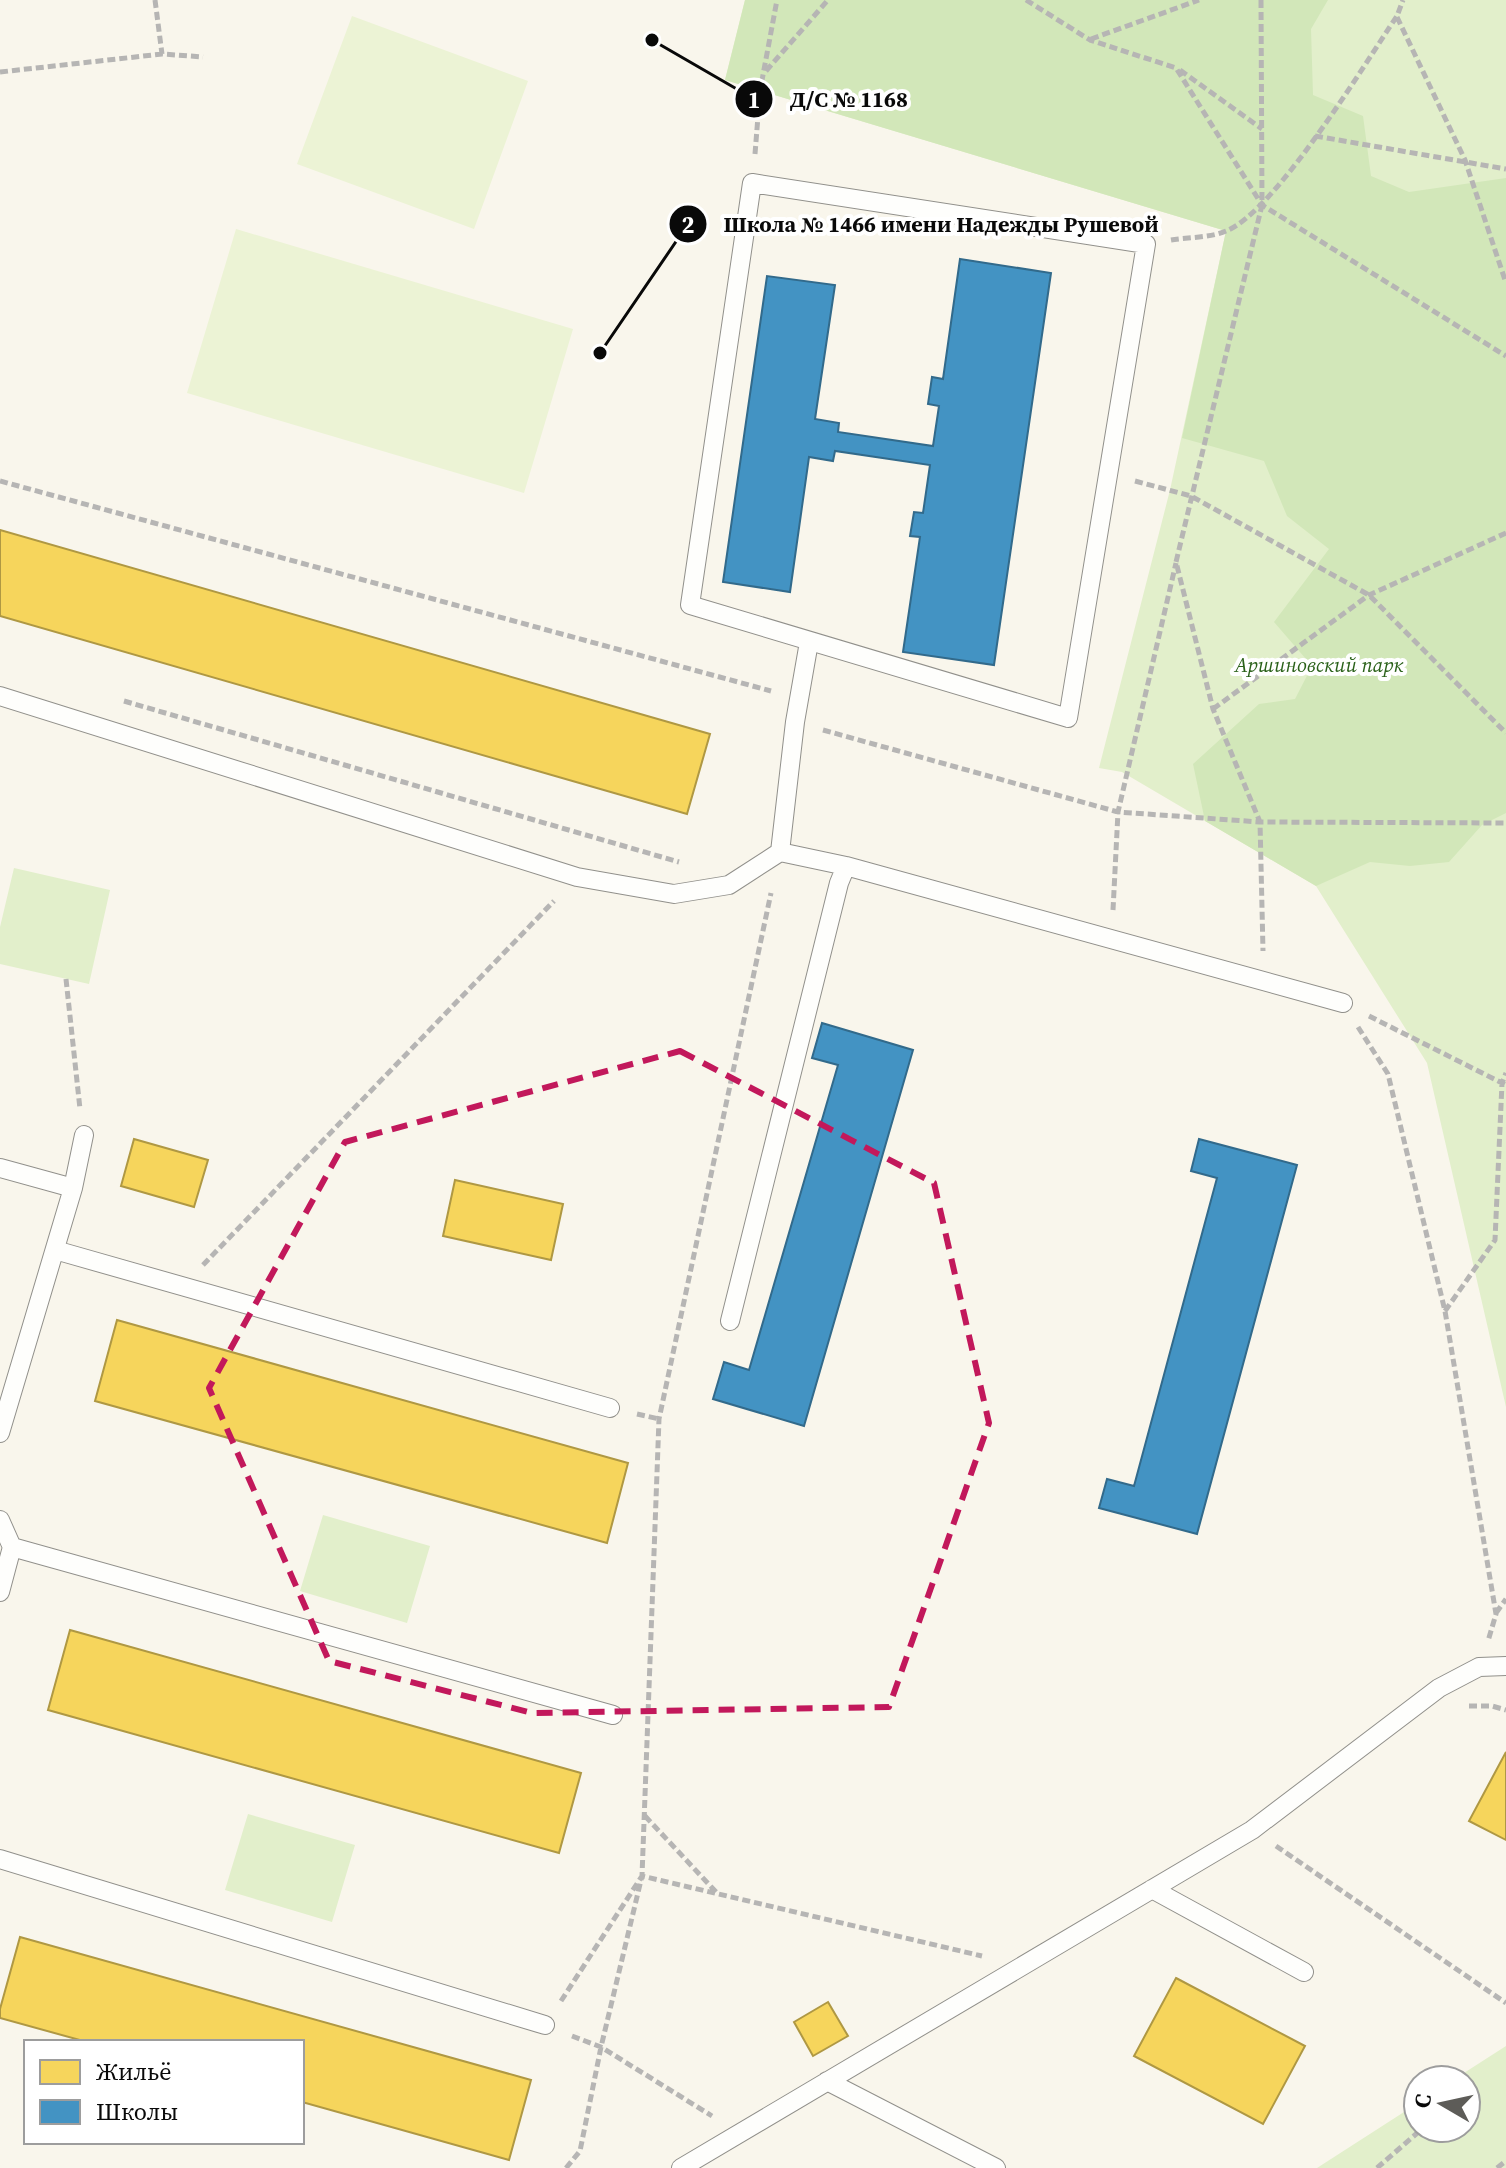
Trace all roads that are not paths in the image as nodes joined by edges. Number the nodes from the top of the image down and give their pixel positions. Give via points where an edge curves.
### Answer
1 (809, 642) junction
2 (0, 696) edge
3 (780, 852) junction
4 (846, 866) junction
5 (1343, 1003) road end
6 (84, 1135) road end
7 (0, 1168) edge
8 (73, 1188) junction
9 (55, 1250) junction
10 (730, 1321) dead end
11 (610, 1408) dead end
12 (0, 1433) edge
13 (0, 1520) edge
14 (12, 1547) junction
15 (0, 1592) edge
16 (1506, 1666) edge
17 (613, 1715) dead end
18 (0, 1859) edge
19 (1152, 1889) junction
20 (1304, 1972) dead end
21 (545, 2025) road end
22 (827, 2081) junction
23 (681, 2168) edge
24 (996, 2168) edge

1 - 1 lane via 690,605 752,183 1146,244 1068,718
1 - 3 lane
2 - 3 lane via 577,877 674,894 729,885
3 - 4 lane
4 - 5 lane
4 - 10 lane
6 - 8 lane
7 - 8 lane
8 - 9 lane
9 - 11 lane
9 - 12 lane
13 - 14 lane
14 - 15 lane
14 - 17 lane
16 - 19 lane via 1479,1667 1439,1688 1252,1830
18 - 21 lane
19 - 20 lane
19 - 22 lane
22 - 23 lane
22 - 24 lane

